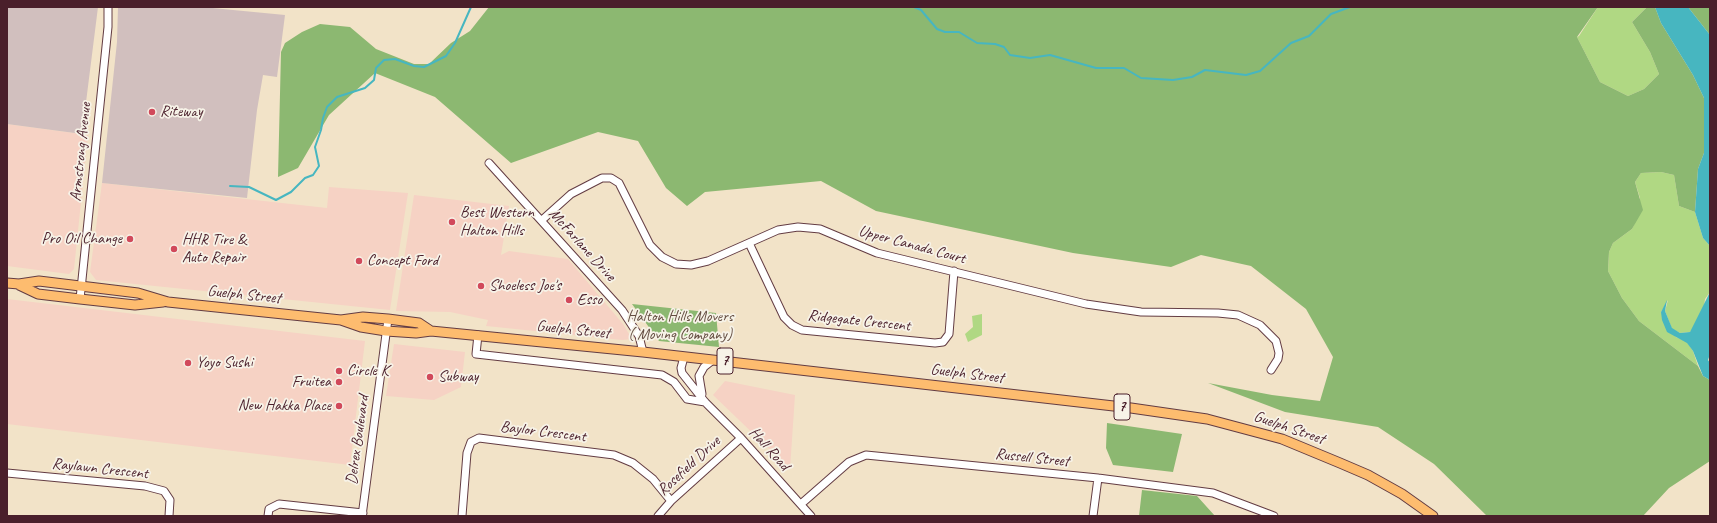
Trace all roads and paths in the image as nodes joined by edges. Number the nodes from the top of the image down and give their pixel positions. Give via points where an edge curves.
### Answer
1 (108, 7) edge
2 (489, 164) dead end
3 (542, 220) junction
4 (749, 243) junction
5 (954, 271) junction
6 (7, 283) edge
7 (19, 284) junction
8 (82, 287) junction
9 (80, 299) junction
10 (168, 302) junction
11 (388, 319) junction
12 (341, 320) junction
13 (431, 330) junction
14 (386, 331) junction
15 (478, 335) junction
16 (643, 352) junction
17 (684, 357) junction
18 (712, 360) junction
19 (1271, 370) dead end
20 (705, 402) junction
21 (741, 438) junction
22 (7, 473) edge
23 (1098, 478) junction
24 (671, 501) junction
25 (800, 504) junction
26 (362, 514) edge
27 (169, 516) edge
28 (268, 516) edge
29 (462, 516) edge
30 (658, 516) edge
31 (812, 516) edge
32 (1093, 516) edge
33 (1274, 516) edge
34 (1432, 516) edge

1 - 8 street, Armstrong Avenue
2 - 3 street, McFarlane Drive
3 - 4 street, Upper Canada Court via 571,194 608,178 619,183 650,245 669,261 684,265 699,264
3 - 16 street, McFarlane Drive via 622,310 640,336
4 - 5 street, Upper Canada Court via 778,230 808,227 820,229 877,253
4 - 5 street, Ridgegate Crescent via 784,317 802,330 943,342 949,334
5 - 19 street, Upper Canada Court via 1086,304 1140,312 1238,315 1260,325 1276,341 1278,359
6 - 7 main road, Guelph Street
7 - 8 main road, Guelph Street via 40,281
7 - 9 main road, Guelph Street via 38,294
8 - 9 street, Armstrong Avenue
8 - 10 main road, Guelph Street via 138,292
9 - 10 main road, Guelph Street via 135,305
10 - 12 main road, Guelph Street
11 - 12 main road, Guelph Street via 363,317
11 - 13 main road, Guelph Street via 419,323
11 - 14 street, Delrex Boulevard
12 - 14 main road, Guelph Street via 361,327
13 - 14 main road, Guelph Street via 416,333
13 - 15 main road, Guelph Street
14 - 26 street, Delrex Boulevard
15 - 16 main road, Guelph Street
15 - 20 street via 476,354 662,376 674,382 687,399
16 - 17 main road, Guelph Street
17 - 18 main road, Guelph Street / 7
17 - 20 street, Hall Road via 682,373
18 - 20 street via 699,376
18 - 34 main road, Guelph Street / 7 via 1207,419 1282,439 1368,475 1402,494
20 - 21 street, Hall Road
21 - 24 street, Rosefield Drive
21 - 25 street, Hall Road
22 - 27 street, Raylawn Crescent via 145,486 164,492 170,500
23 - 25 street, Russell Street via 866,456 849,462
23 - 32 street
23 - 33 street, Russell Street via 1213,494
24 - 29 street, Baylor Crescent via 653,480 633,463 614,455 479,438 471,442 467,453
24 - 30 street, Rosefield Drive
25 - 31 street, Hall Road
26 - 28 street via 279,504 269,509

